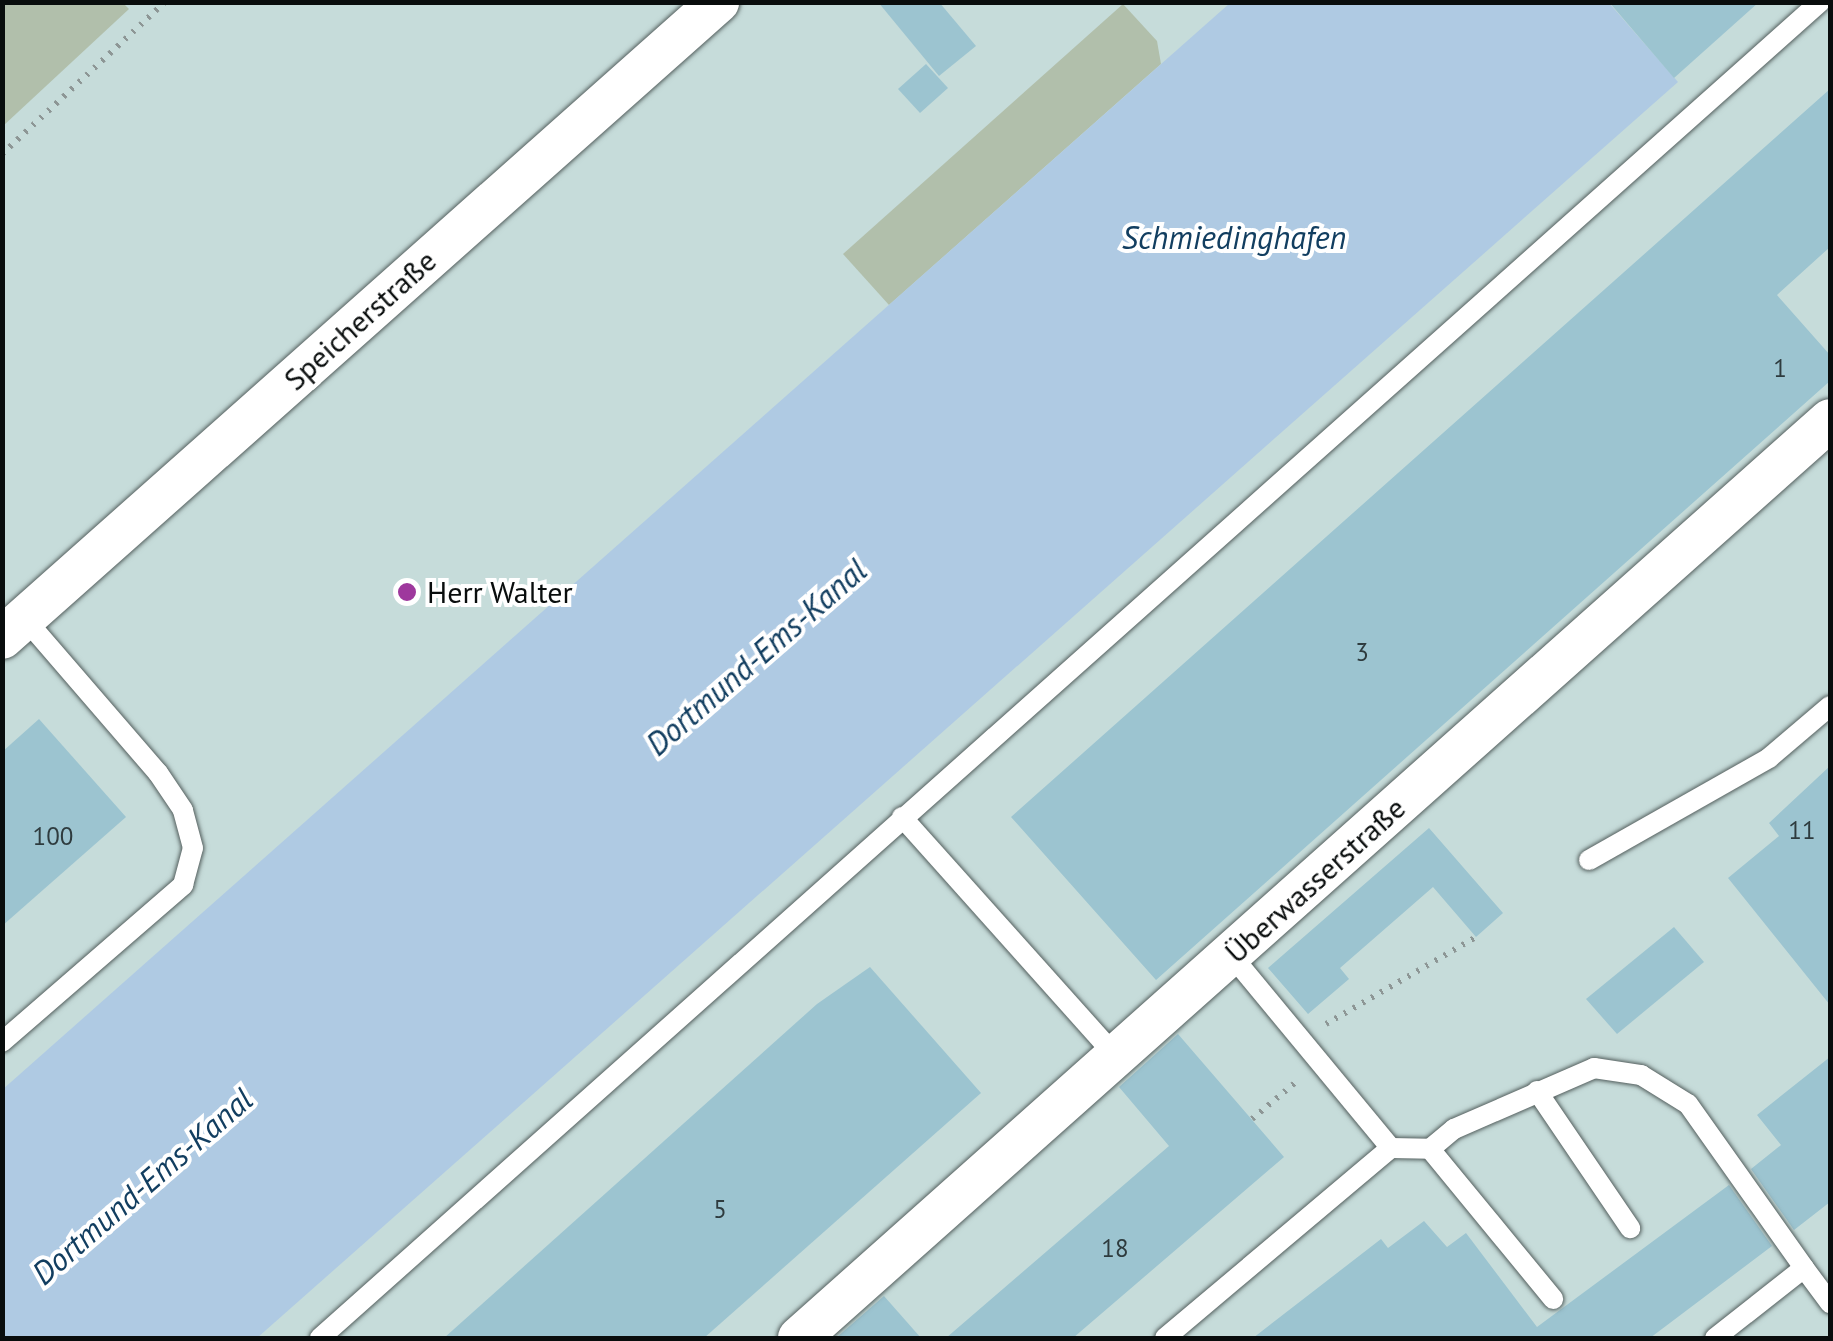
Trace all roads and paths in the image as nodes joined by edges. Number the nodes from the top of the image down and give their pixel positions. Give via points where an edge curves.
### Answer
1 (165, 2) edge
2 (718, 2) edge
3 (1820, 2) edge
4 (2, 154) edge
5 (1830, 420) edge
6 (13, 628) edge
7 (1830, 706) edge
8 (902, 817) junction
9 (1589, 860) dead end
10 (1476, 937) dead end
11 (1232, 956) junction
12 (1323, 1026) dead end
13 (2, 1042) edge
14 (1116, 1056) junction
15 (1294, 1067) dead end
16 (1537, 1091) junction
17 (1252, 1119) dead end
18 (1391, 1148) junction
19 (1430, 1149) junction
20 (1630, 1228) dead end
21 (1804, 1268) junction
22 (1553, 1299) dead end
23 (1830, 1303) edge
24 (320, 1338) edge
25 (799, 1338) edge
26 (1165, 1338) edge
27 (1716, 1338) edge

1 - 4 path
2 - 6 street, Speicherstraße
3 - 8 lane
5 - 11 street, Überwasserstraße
6 - 13 lane via 158,773 183,810 194,848 183,886
7 - 9 lane via 1769,758
8 - 14 lane
8 - 24 lane
10 - 12 path
11 - 14 street, Überwasserstraße
11 - 18 lane
14 - 25 street, Überwasserstraße
15 - 17 path via 1301,1078
16 - 19 lane via 1454,1130
16 - 20 lane
16 - 21 lane via 1594,1068 1641,1074 1688,1104
18 - 19 lane
18 - 26 lane
19 - 22 lane
21 - 23 lane
21 - 27 lane

